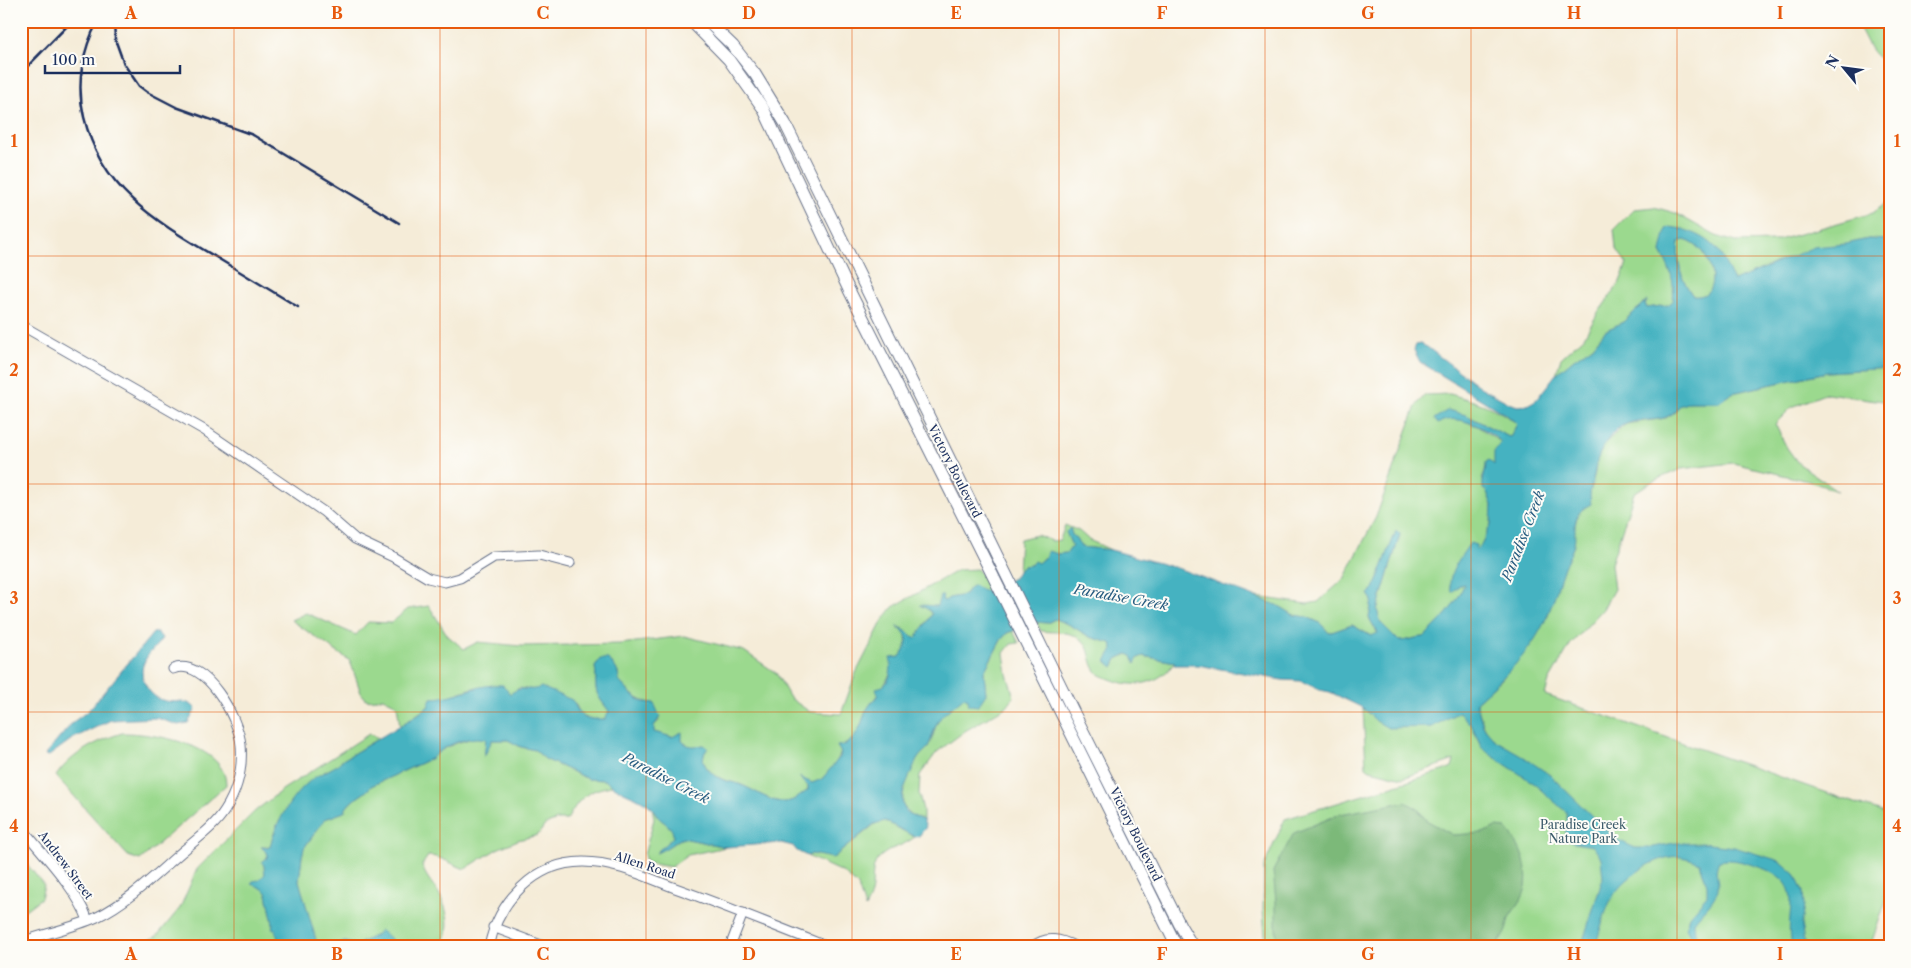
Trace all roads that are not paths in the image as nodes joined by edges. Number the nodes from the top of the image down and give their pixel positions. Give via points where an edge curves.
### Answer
1 (691, 21) edge
2 (707, 21) edge
3 (744, 60) junction
4 (734, 67) junction
5 (21, 325) edge
6 (570, 563) dead end
7 (173, 669) dead end
8 (21, 827) edge
9 (743, 913) junction
10 (88, 920) junction
11 (493, 926) junction
12 (21, 942) edge
13 (488, 947) edge
14 (546, 947) edge
15 (730, 947) edge
16 (828, 947) edge
17 (1032, 947) edge
18 (1076, 947) edge
19 (1177, 947) edge
20 (1193, 947) edge

1 - 4 main road, Victory Boulevard
2 - 3 main road, Victory Boulevard
3 - 4 main road
3 - 20 main road, Victory Boulevard via 785,123
4 - 19 main road, Victory Boulevard via 763,108 849,290
5 - 6 street via 204,430 324,512 355,539 428,578 445,582 460,578 494,557 539,555
7 - 10 street via 186,666 199,674 229,708 240,733 242,759 236,788 225,810 211,826 126,899
8 - 10 street, Andrew Street via 75,895
9 - 11 street, Allen Road via 628,870 582,862 553,868 529,881 513,894
9 - 15 street
9 - 16 street, Allen Road
10 - 12 street
11 - 13 street, Allen Road
11 - 14 street
17 - 18 street via 1042,940 1058,939

